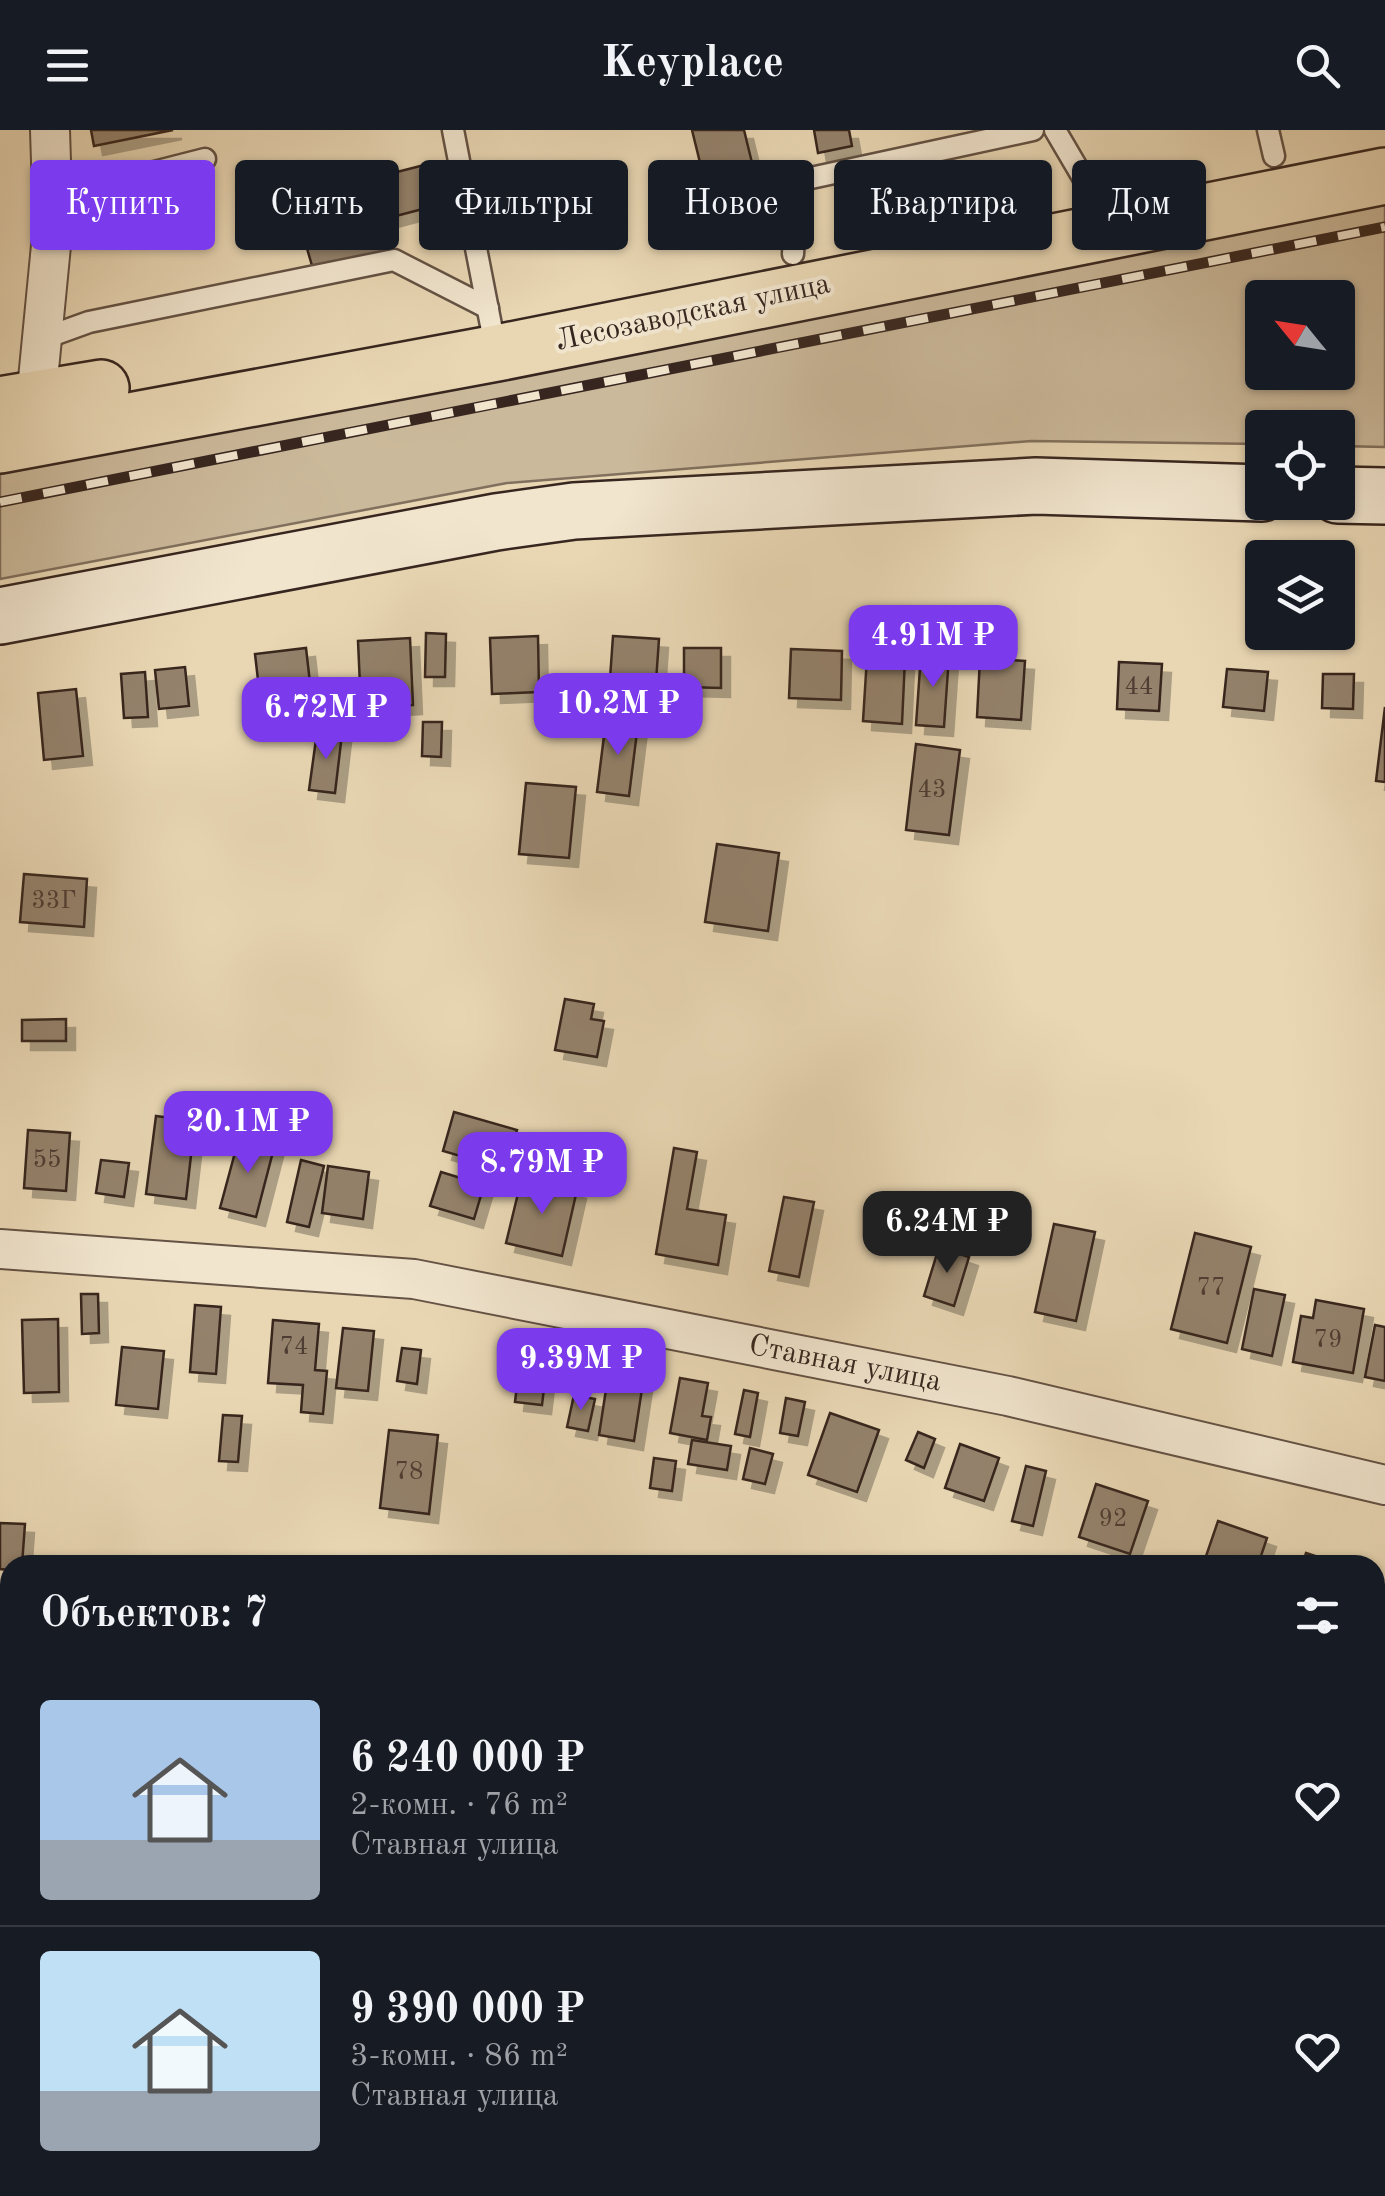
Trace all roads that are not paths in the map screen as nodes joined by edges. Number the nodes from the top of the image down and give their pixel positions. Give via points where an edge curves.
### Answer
1 (50, 130) edge
2 (453, 130) edge
3 (1033, 130) edge
4 (1055, 130) edge
5 (1385, 137) edge
6 (1271, 143) edge
7 (205, 158) dead end
8 (51, 160) edge
9 (197, 160) edge
10 (1072, 160) edge
11 (1206, 162) edge
12 (1385, 176) edge
13 (1072, 198) edge
14 (48, 250) edge
15 (794, 254) junction
16 (492, 326) junction
17 (42, 339) junction
18 (18, 403) edge
19 (0, 446) edge
20 (1245, 492) edge
21 (1355, 495) edge
22 (1385, 496) edge
23 (0, 616) edge
24 (0, 1249) edge
25 (1385, 1485) edge

1 - 8 street
2 - 16 lane
3 - 15 lane via 797,181
4 - 10 lane
5 - 6 main road, Лесозаводская улица
6 - 11 main road, Лесозаводская улица
7 - 9 lane
12 - 16 main road, Лесозаводская улица
13 - 15 main road, Лесозаводская улица
14 - 17 street
15 - 16 main road, Лесозаводская улица
16 - 17 lane via 394,260 89,322
16 - 18 main road, Лесозаводская улица
16 - 19 main road, Лесозаводская улица
17 - 18 street
20 - 23 street via 1036,486 574,511
21 - 22 street
24 - 25 street, Ставная улица via 414,1279 1008,1396

